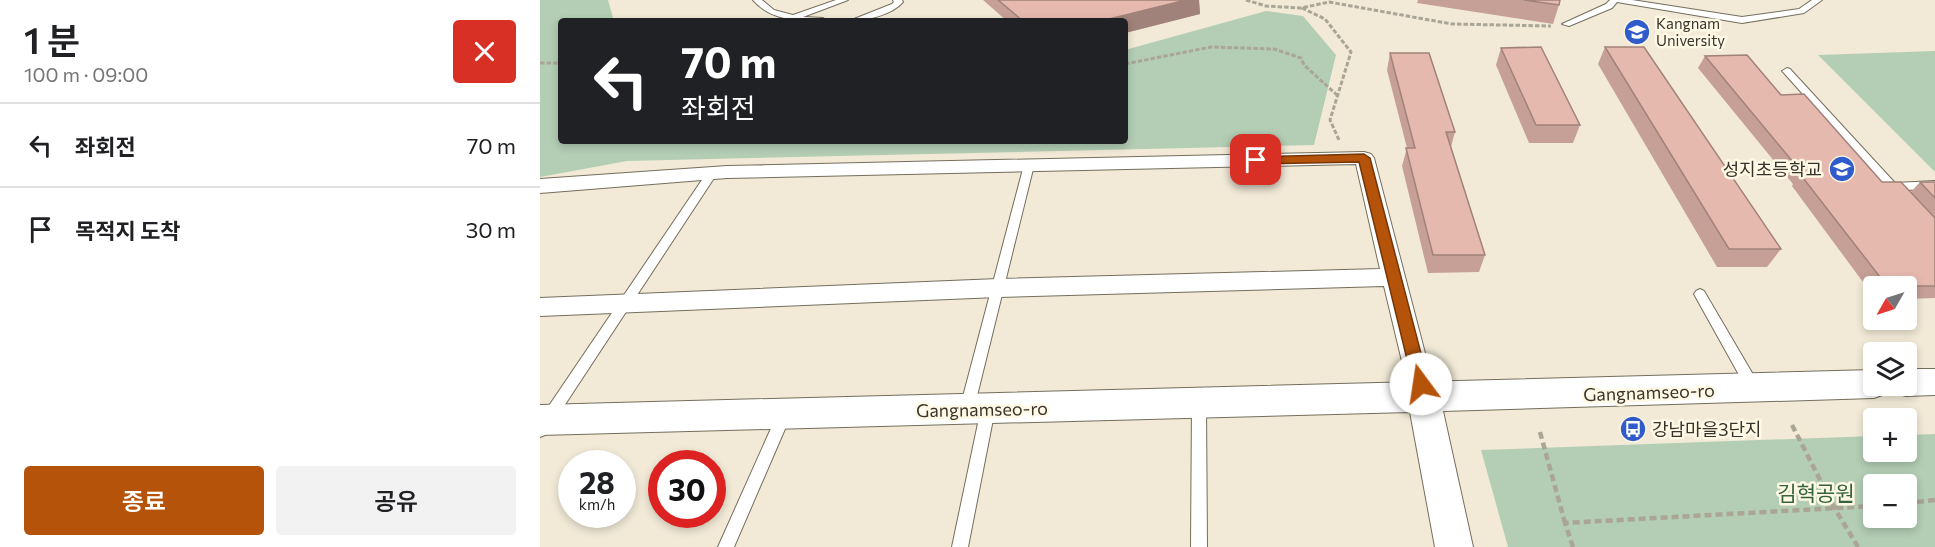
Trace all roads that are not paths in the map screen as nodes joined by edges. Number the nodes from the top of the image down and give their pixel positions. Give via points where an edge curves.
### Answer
1 (773, 0) edge
2 (844, 0) edge
3 (897, 0) edge
4 (1614, 0) edge
5 (1619, 0) edge
6 (1818, 0) edge
7 (759, 2) edge
8 (793, 17) junction
9 (800, 18) edge
10 (862, 18) edge
11 (1566, 24) dead end
12 (1787, 71) dead end
13 (1029, 165) junction
14 (712, 173) junction
15 (1935, 185) edge
16 (540, 186) edge
17 (1893, 187) junction
18 (1907, 202) edge
19 (1393, 277) junction
20 (998, 288) junction
21 (1700, 294) dead end
22 (625, 303) junction
23 (540, 307) edge
24 (1935, 382) edge
25 (1917, 383) edge
26 (1863, 384) edge
27 (1754, 388) junction
28 (1425, 399) junction
29 (1199, 405) junction
30 (977, 409) junction
31 (784, 415) junction
32 (542, 424) edge
33 (726, 547) edge
34 (960, 547) edge
35 (1199, 547) edge
36 (1454, 547) edge

1 - 7 lane
2 - 8 lane
3 - 10 lane via 895,6
4 - 11 lane via 1609,6
5 - 6 lane via 1742,20 1801,11
7 - 8 lane via 776,15
8 - 9 lane
12 - 17 lane
13 - 14 street
13 - 19 street via 1364,158
13 - 20 lane
14 - 16 street
14 - 22 lane
15 - 17 lane
17 - 18 lane
19 - 20 street
19 - 28 street
20 - 22 street
20 - 30 lane
21 - 27 lane
22 - 23 street
22 - 32 lane
24 - 25 street
26 - 27 street, Gangnamseo-ro
27 - 28 street, Gangnamseo-ro
28 - 29 street, Gangnamseo-ro
28 - 36 street
29 - 30 street, Gangnamseo-ro
29 - 35 lane
30 - 31 street, Gangnamseo-ro
30 - 34 lane
31 - 32 street, Gangnamseo-ro
31 - 33 lane

